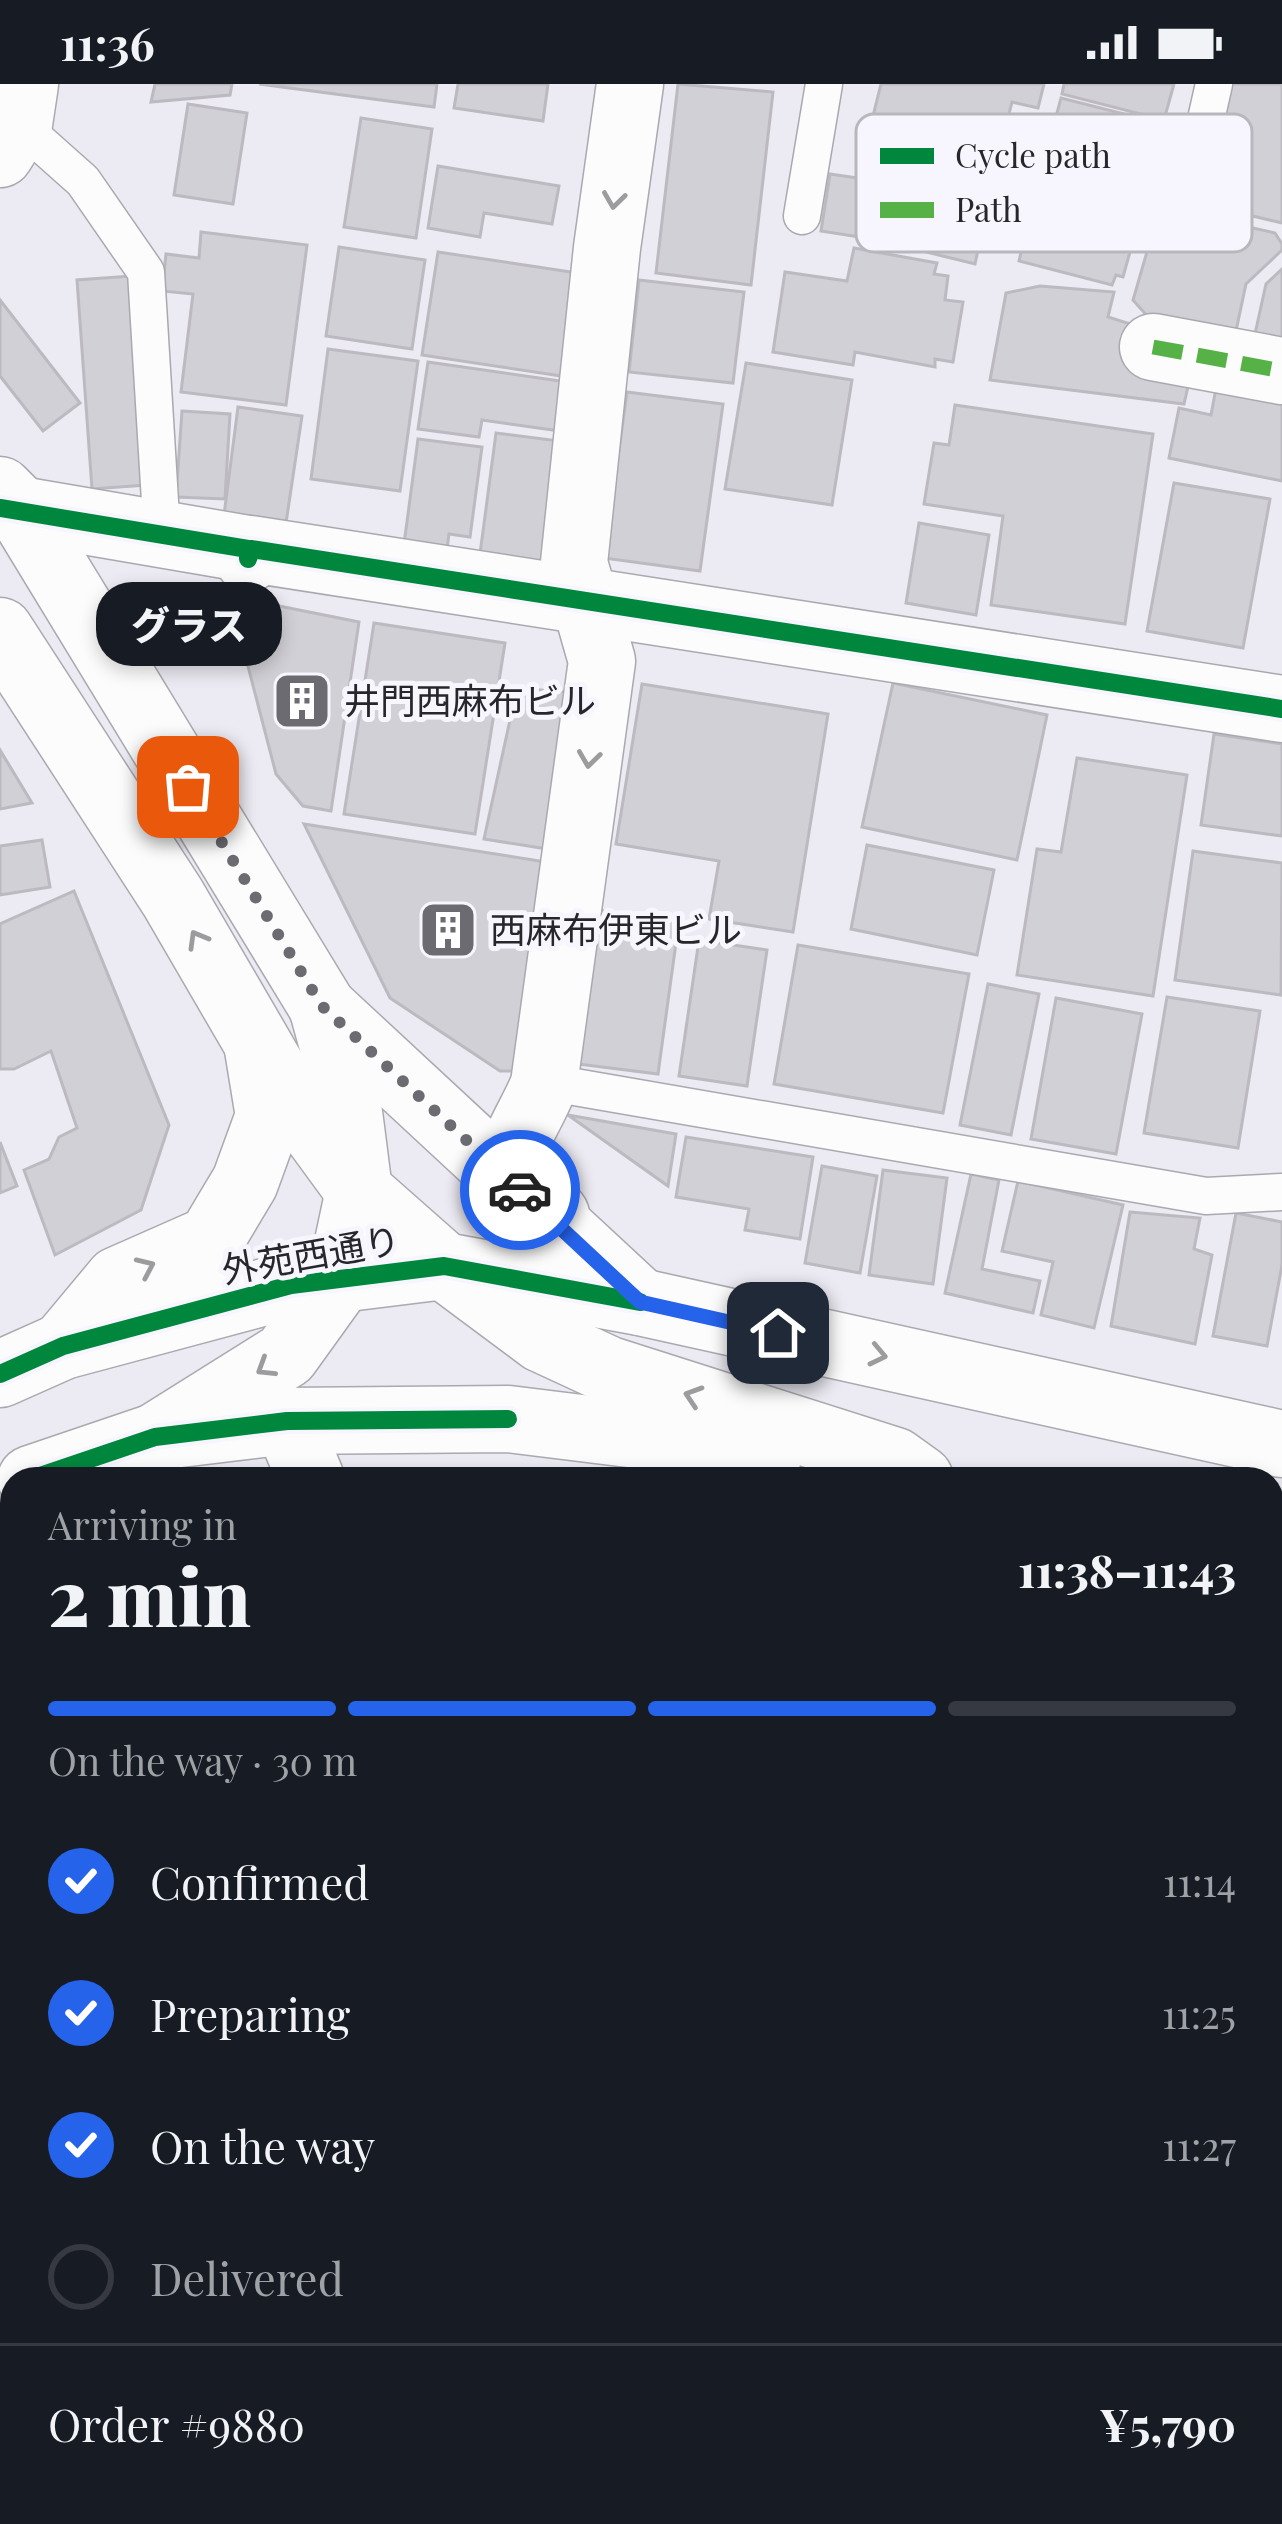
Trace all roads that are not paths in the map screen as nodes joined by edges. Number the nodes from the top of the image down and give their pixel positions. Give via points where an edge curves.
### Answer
1 (630, 84) edge
2 (824, 84) edge
3 (1214, 84) edge
4 (1207, 114) edge
5 (15, 120) edge
6 (802, 216) dead end
7 (1153, 347) dead end
8 (1282, 371) edge
9 (6, 503) edge
10 (162, 534) junction
11 (586, 603) junction
12 (0, 631) edge
13 (1281, 704) edge
14 (322, 1006) junction
15 (256, 1040) junction
16 (532, 1115) junction
17 (358, 1191) junction
18 (1282, 1192) edge
19 (444, 1266) junction
20 (340, 1280) junction
21 (640, 1302) junction
22 (63, 1346) junction
23 (0, 1374) edge
24 (155, 1437) junction
25 (1282, 1444) edge
26 (299, 1450) edge
27 (66, 1467) edge
28 (823, 1467) edge
29 (903, 1467) edge

1 -> 11 street via 574,563
2 - 6 lane
3 - 4 lane
5 - 10 lane via 83,181 146,272
7 - 8 street
9 - 10 street
9 - 14 street
10 - 11 street via 248,549 248,559 251,549
11 - 13 street
11 -> 16 street via 602,661 550,1048
15 -> 12 street
14 - 17 street via 346,1097
14 - 21 street
15 - 17 street
22 -> 15 street via 118,1280 211,1239 245,1182 269,1116
16 - 18 lane via 544,1094 569,1086 1206,1196
16 - 21 street via 515,1135 512,1162
17 - 19 street
17 - 20 street
19 - 20 street, 外苑西通り
19 - 21 street, 外苑西通り
29 -> 19 street via 609,1370 542,1339
20 - 22 street, 外苑西通り
20 -> 24 street via 286,1355
21 -> 25 street, 外苑西通り
22 - 23 street, 外苑西通り
24 - 26 street
24 - 27 street
26 - 28 street via 508,1419

